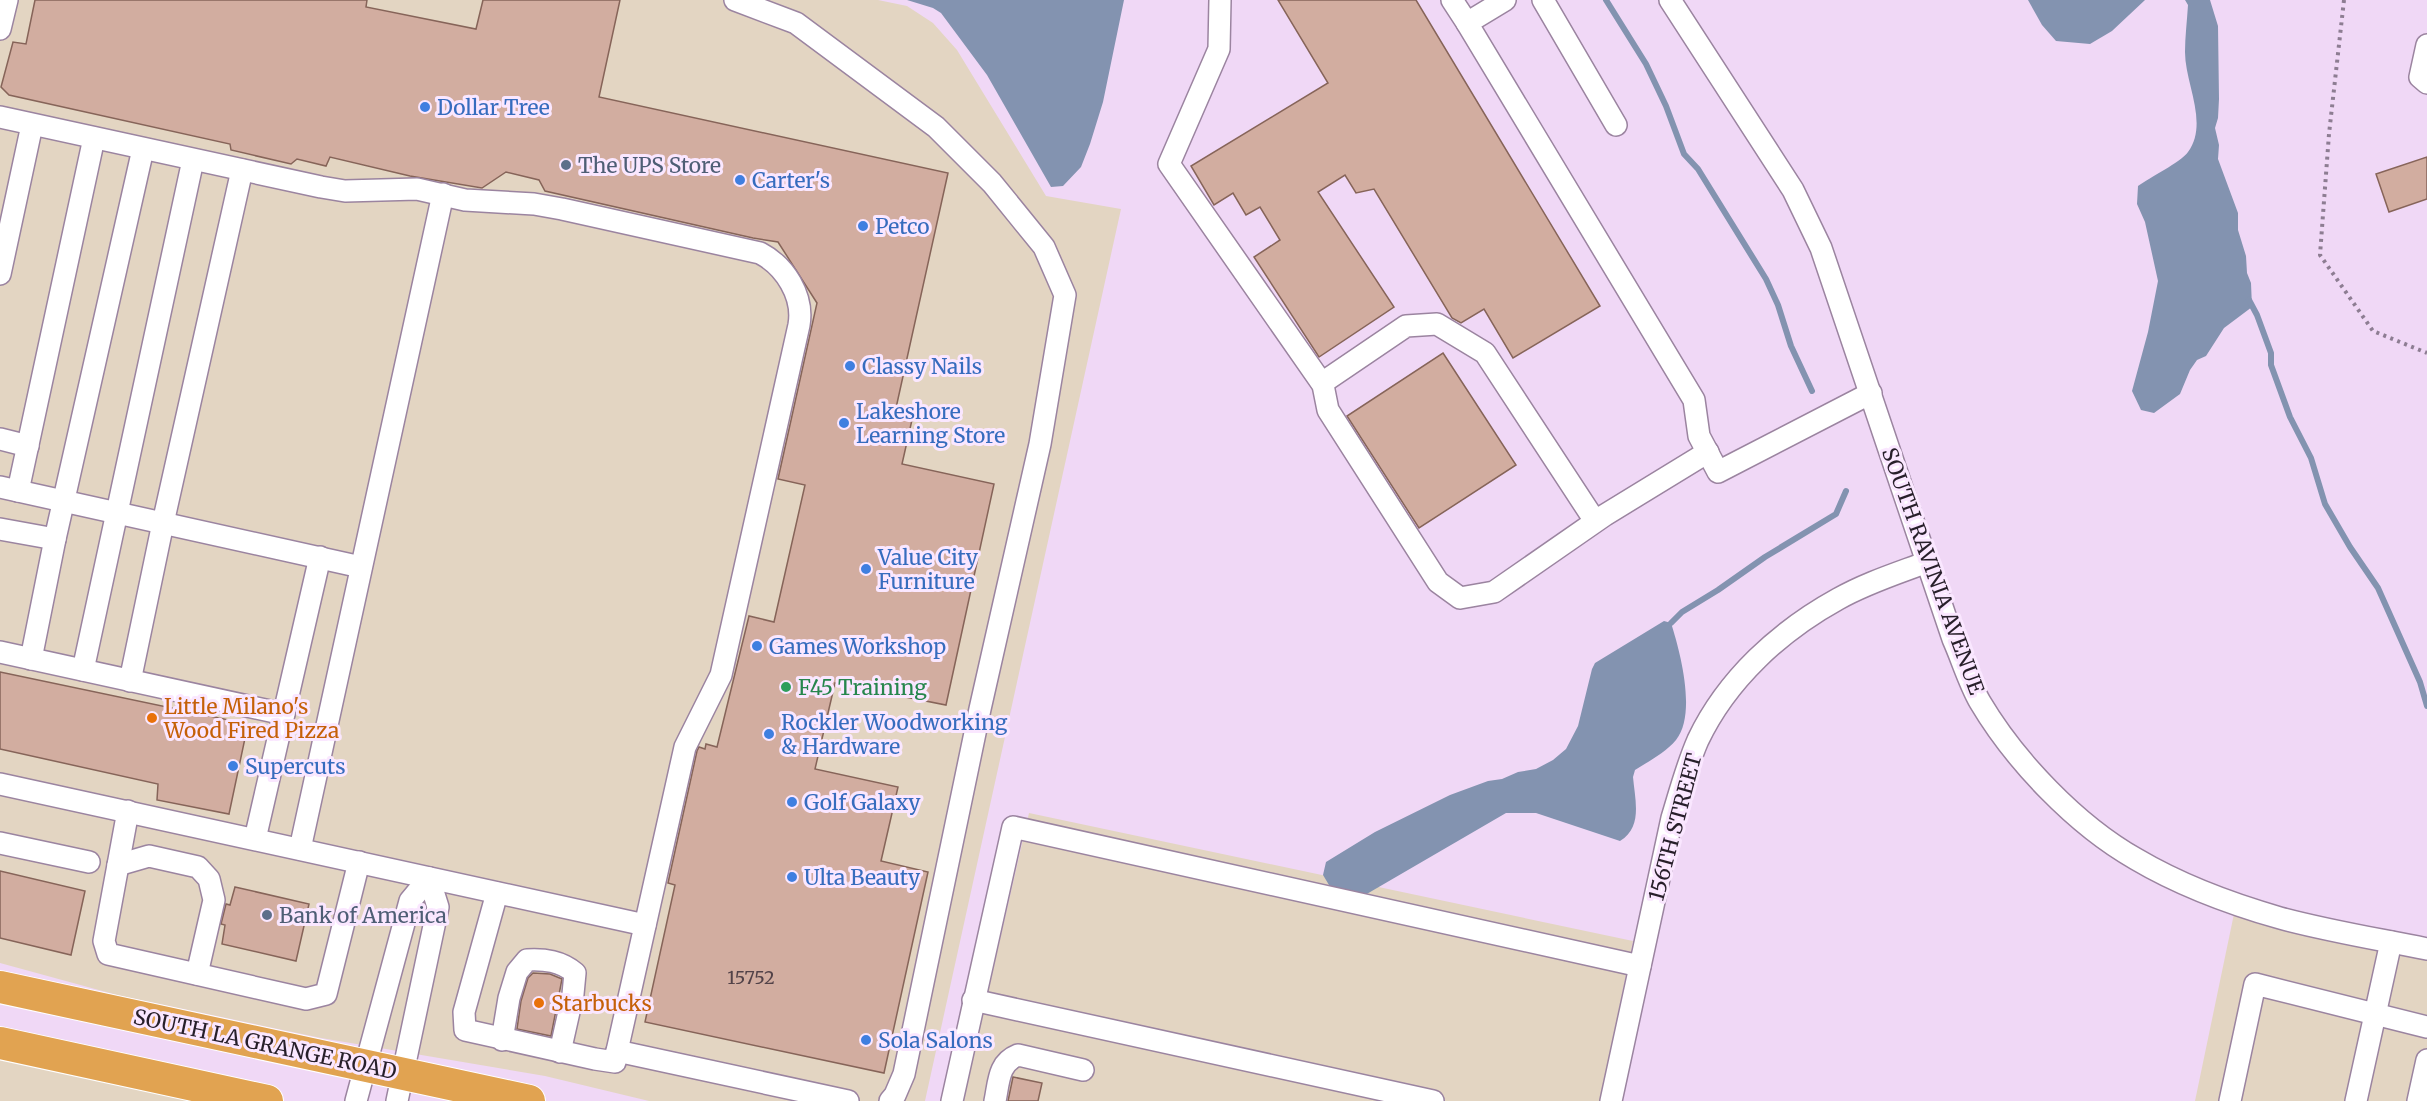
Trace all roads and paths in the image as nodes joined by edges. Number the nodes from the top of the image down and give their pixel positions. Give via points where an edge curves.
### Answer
1 (7, 0) edge
2 (735, 0) edge
3 (1220, 0) edge
4 (1452, 0) edge
5 (1505, 0) edge
6 (1543, 0) edge
7 (1670, 0) edge
8 (2344, 0) edge
9 (1467, 23) junction
10 (0, 29) edge
11 (2427, 45) edge
12 (2427, 83) edge
13 (0, 117) edge
14 (32, 124) junction
15 (1616, 124) dead end
16 (94, 138) junction
17 (144, 149) junction
18 (193, 159) junction
19 (242, 170) junction
20 (443, 194) junction
21 (0, 274) edge
22 (2427, 353) edge
23 (1322, 383) junction
24 (1871, 393) junction
25 (0, 439) edge
26 (28, 446) junction
27 (1708, 452) junction
28 (9, 489) edge
29 (64, 501) junction
30 (115, 512) junction
31 (1595, 521) junction
32 (163, 523) junction
33 (0, 529) edge
34 (55, 539) junction
35 (320, 557) junction
36 (1927, 562) junction
37 (361, 567) junction
38 (0, 652) edge
39 (30, 659) junction
40 (83, 670) junction
41 (130, 681) junction
42 (284, 714) junction
43 (0, 784) edge
44 (128, 812) junction
45 (255, 838) junction
46 (0, 843) edge
47 (300, 849) junction
48 (89, 862) dead end
49 (359, 862) junction
50 (118, 865) junction
51 (429, 878) junction
52 (497, 892) junction
53 (645, 925) junction
54 (2391, 942) junction
55 (2427, 949) edge
56 (1640, 966) junction
57 (197, 974) junction
58 (0, 987) edge
59 (973, 1000) junction
60 (2374, 1015) junction
61 (2427, 1027) edge
62 (502, 1040) junction
63 (0, 1043) edge
64 (617, 1051) junction
65 (560, 1052) junction
66 (2427, 1060) edge
67 (365, 1065) junction
68 (1083, 1070) dead end
69 (400, 1087) edge
70 (267, 1101) edge
71 (356, 1101) edge
72 (529, 1101) edge
73 (848, 1101) edge
74 (890, 1101) edge
75 (952, 1101) edge
76 (995, 1101) edge
77 (1433, 1101) edge
78 (1611, 1101) edge
79 (2230, 1101) edge
80 (2356, 1101) edge
81 (2418, 1101) edge

1 - 10 street
2 - 74 street via 796,23 936,127 992,183 1044,247 1065,295 1040,444 904,1074
3 - 23 street via 1219,49 1169,164
4 - 9 street
5 - 9 street
6 - 15 street
7 - 24 street, SOUTH RAVINIA AVENUE via 1793,190 1821,248
8 - 22 path via 2320,255 2373,331
9 - 27 street via 1694,400 1700,436
11 - 12 street via 2420,77
13 - 14 street
14 - 16 street
14 - 21 street
16 - 17 street
16 - 26 street
17 - 18 street
17 - 29 street
18 - 19 street
18 - 30 street
19 - 20 street via 345,191 417,189
19 - 32 street
20 - 37 street
20 - 53 street via 465,200 553,208 760,253 785,275 799,302 799,325 721,675 685,747
23 - 31 street via 1406,326 1437,324 1485,353
23 - 31 street via 1328,410 1438,582 1460,598 1494,592
24 - 27 street via 1718,472
24 - 36 street, SOUTH RAVINIA AVENUE
25 - 26 street
26 - 28 street
27 - 31 street
28 - 29 street
29 - 30 street
29 - 34 street
30 - 32 street
30 - 40 street
32 - 35 street
32 - 41 street
33 - 34 street
34 - 39 street
35 - 37 street
35 - 42 street
36 - 54 street, SOUTH RAVINIA AVENUE via 1979,701 2011,748 2046,788 2093,829 2135,859 2198,890 2280,918
36 - 56 street, 156TH STREET via 1840,598 1812,615 1784,634 1728,692 1699,739 1683,778
37 - 47 street
38 - 39 street
39 - 40 street
40 - 41 street
41 - 42 street
42 - 45 street
43 - 44 street
44 - 45 street
44 - 50 street
45 - 47 street
46 - 48 street
47 - 49 street
49 - 51 street
49 - 57 street via 326,994 306,999
50 - 57 street via 104,941 108,954
50 - 57 street via 149,856 198,867 209,879 214,900
51 - 52 street
51 - 67 street via 410,901
51 - 69 street via 438,907
52 - 53 street
52 - 62 street via 464,1012 465,1030
53 - 64 street
54 - 55 street, SOUTH RAVINIA AVENUE
54 - 60 street
56 - 59 street via 1013,828
56 - 78 street, 156TH STREET
58 - 67 highway, SOUTH LA GRANGE ROAD
59 - 75 street
59 - 77 street
60 - 61 street
60 - 79 street via 2255,984
60 - 80 street
62 - 65 street
62 - 65 street via 517,972 527,960 565,964 575,973
63 - 70 highway
64 - 65 street via 615,1062
64 - 73 street
66 - 81 street
67 - 69 highway, SOUTH LA GRANGE ROAD
67 - 71 street
68 - 76 street via 1018,1055 1002,1069
69 - 72 highway, SOUTH LA GRANGE ROAD

